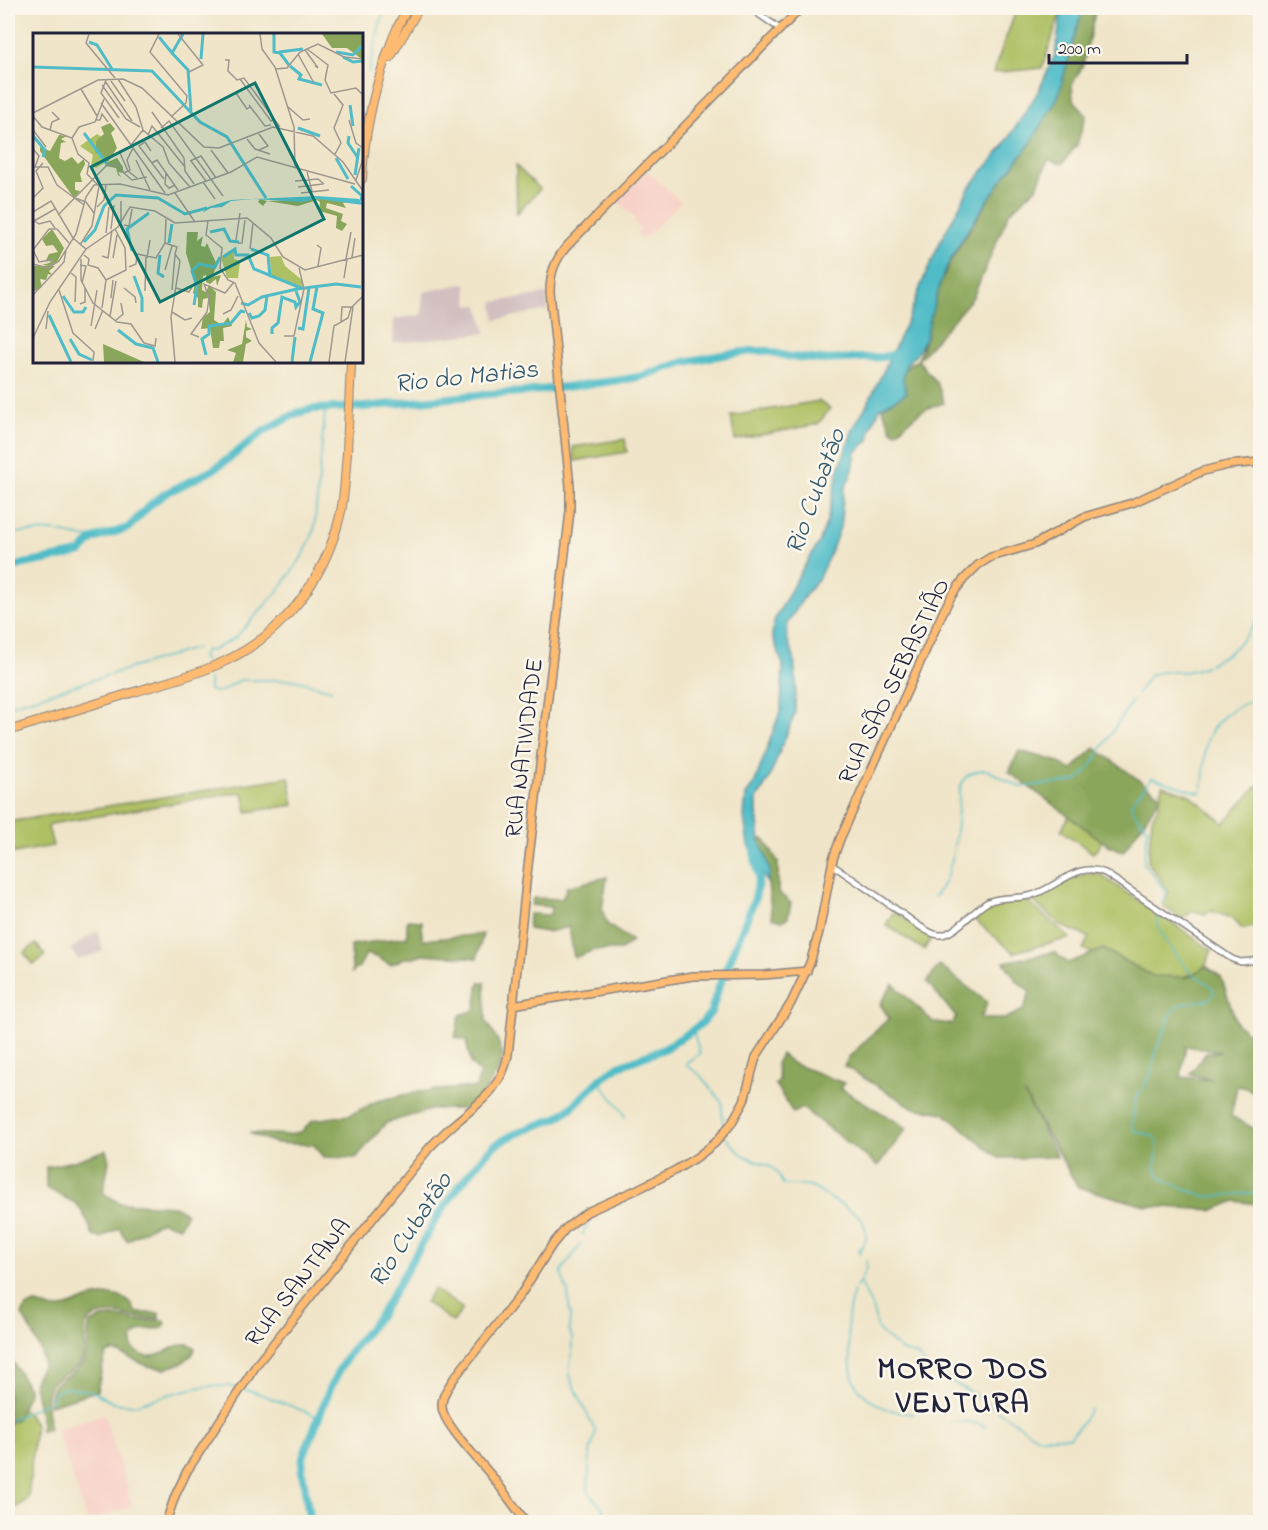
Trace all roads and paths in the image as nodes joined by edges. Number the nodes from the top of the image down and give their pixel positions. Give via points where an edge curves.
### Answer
1 (408, 8) edge
2 (419, 8) edge
3 (750, 8) edge
4 (801, 8) edge
5 (780, 29) junction
6 (379, 75) junction
7 (363, 171) edge
8 (351, 363) edge
9 (1260, 462) edge
10 (8, 731) edge
11 (832, 865) junction
12 (1260, 960) edge
13 (807, 970) junction
14 (512, 1005) junction
15 (493, 1090) joint
16 (166, 1522) edge
17 (526, 1522) edge

1 - 6 highway
2 - 6 highway
3 - 5 street
4 - 5 main road, RUA NATIVIDADE
5 - 14 main road, RUA NATIVIDADE via 560,255 553,268 550,292 570,511
6 - 7 highway via 370,108
8 - 10 highway via 340,514 328,554 295,609 269,634 236,656 206,669
9 - 11 main road, RUA SÃO SEBASTIÃO via 1203,471 1132,503 1084,517 1035,544 991,557 971,572 944,610 840,839
11 - 12 street via 922,927 940,935 950,932 991,901 1031,896 1075,872 1094,869 1232,959
11 - 13 main road, RUA SÃO SEBASTIÃO
13 - 14 main road via 701,976
13 - 17 main road, RUA SÃO SEBASTIÃO via 756,1057 744,1101 728,1129 697,1157 638,1190 587,1212 566,1228 445,1392 442,1406 447,1419
14 - 15 main road, RUA NATIVIDADE via 507,1061
15 - 16 main road, RUA SANTANA via 430,1147 271,1345 187,1471

